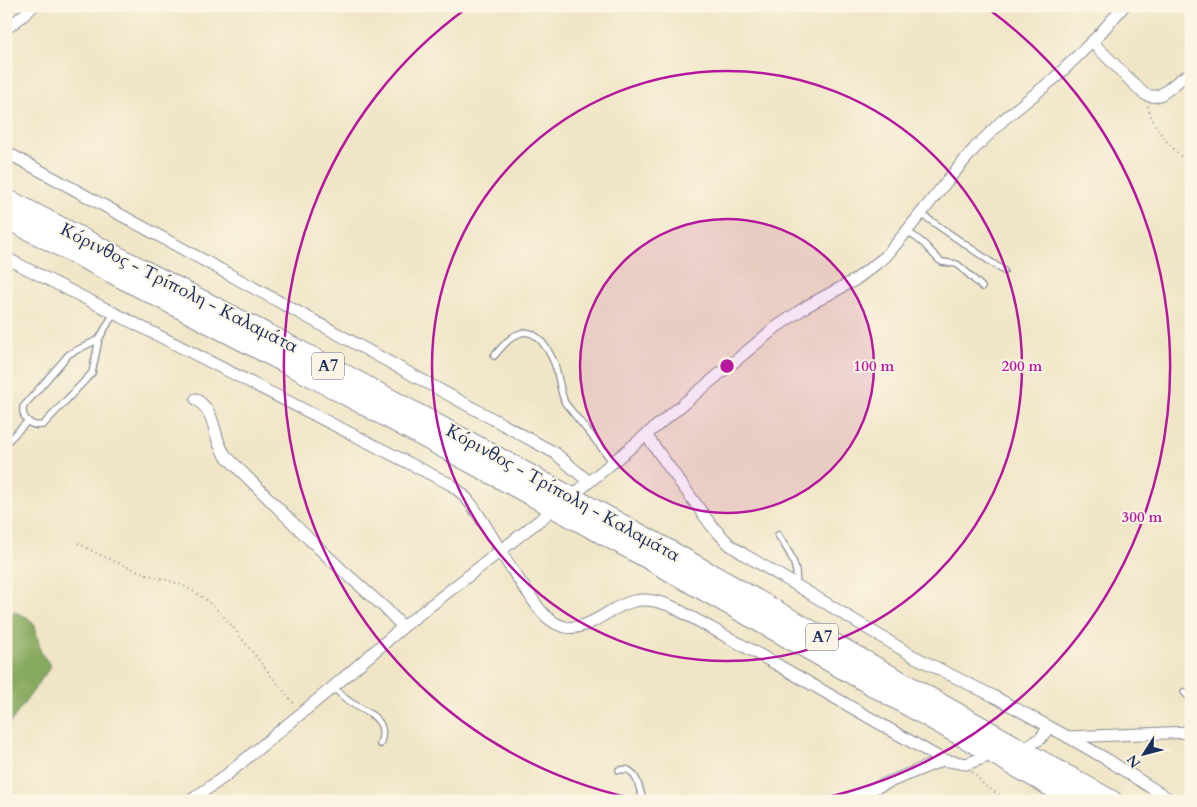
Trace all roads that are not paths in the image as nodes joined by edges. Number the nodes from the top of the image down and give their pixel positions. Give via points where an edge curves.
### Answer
1 (33, 6) edge
2 (1124, 6) edge
3 (6, 29) edge
4 (1092, 42) junction
5 (1191, 74) edge
6 (6, 152) edge
7 (6, 191) edge
8 (6, 199) edge
9 (921, 214) junction
10 (7, 219) edge
11 (53, 223) junction
12 (906, 232) junction
13 (6, 258) edge
14 (1004, 271) dead end
15 (982, 288) dead end
16 (114, 313) junction
17 (99, 340) junction
18 (494, 356) dead end
19 (196, 399) dead end
20 (28, 422) junction
21 (646, 435) junction
22 (6, 444) edge
23 (613, 462) junction
24 (589, 482) junction
25 (577, 492) dead end
26 (545, 516) dead end
27 (778, 535) dead end
28 (500, 551) junction
29 (796, 585) junction
30 (403, 627) junction
31 (333, 688) junction
32 (1184, 692) dead end
33 (1191, 699) edge
34 (1049, 727) junction
35 (1191, 732) edge
36 (1068, 737) junction
37 (1032, 743) dead end
38 (380, 744) dead end
39 (983, 758) dead end
40 (943, 760) junction
41 (619, 770) dead end
42 (190, 801) edge
43 (643, 801) edge
44 (843, 801) edge
45 (1077, 801) edge
46 (1112, 801) edge
47 (1172, 801) edge

1 - 3 street
2 - 4 street
4 - 5 street via 1148,96 1161,95
4 - 9 street via 986,136
6 - 24 street via 555,453
7 - 11 highway
8 - 11 highway, Κόρινθος - Τρίπολη - Καλαμάτα / Α7
9 - 12 street
9 - 14 lane
10 - 45 highway, Κόρινθος - Τρίπολη - Καλαμάτα / Α7 via 314,378 647,558
11 - 46 highway, Κόρινθος - Τρίπολη - Καλαμάτα / Α7 via 323,363 648,539
12 - 15 lane via 942,262 957,264 964,269
12 - 21 street via 867,272 775,328
13 - 16 street
16 - 17 lane
16 - 28 street via 450,484 473,505
17 - 20 lane via 69,354 23,407
17 - 20 lane via 92,373 44,425
18 - 23 lane via 520,333 537,336 555,366 565,403
19 - 30 street via 210,415 226,456
20 - 22 lane
21 - 23 street
21 - 29 street via 721,536 745,555
23 - 24 street
24 - 25 street
26 - 28 street
27 - 29 lane via 795,565
28 - 30 street
28 - 40 street via 535,603 554,623 576,628 634,601 658,601
29 - 34 street via 913,656
30 - 31 street
31 - 38 lane via 377,720 383,734
31 - 42 street
32 - 33 lane
34 - 36 street
34 - 37 street via 1040,740
35 - 36 street
36 - 47 street
39 - 40 street via 966,764
40 - 44 street
41 - 43 lane via 632,772

